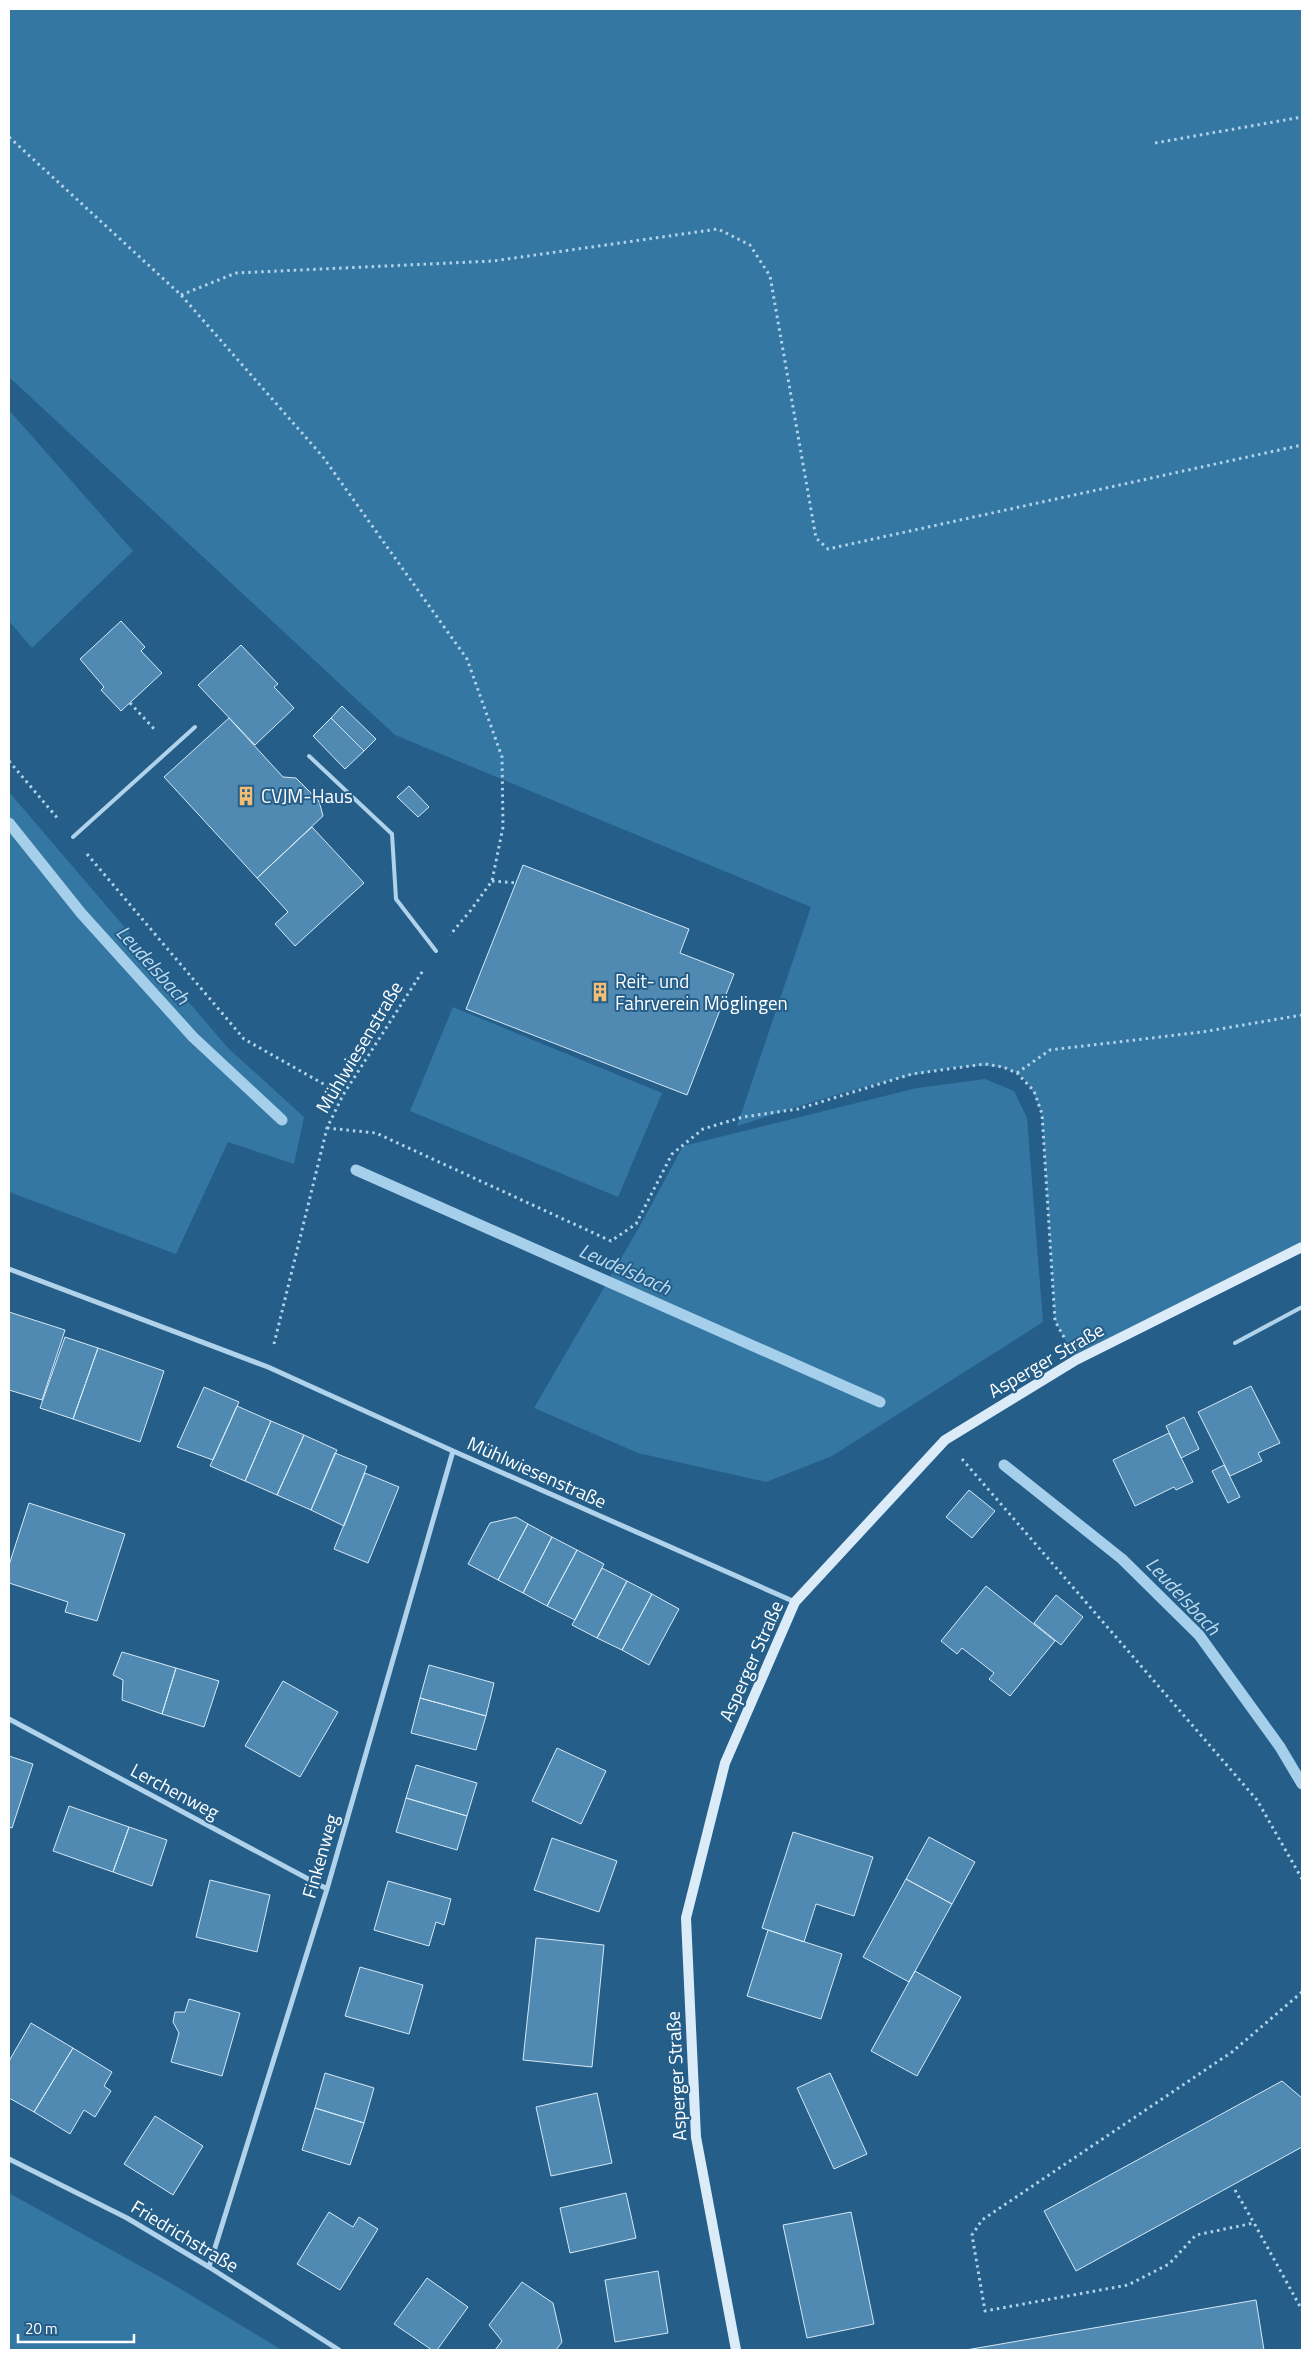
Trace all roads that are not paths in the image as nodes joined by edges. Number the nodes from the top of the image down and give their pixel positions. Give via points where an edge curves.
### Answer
1 (195, 727) dead end
2 (309, 756) dead end
3 (73, 837) road end
4 (436, 952) road end
5 (1302, 1247) edge
6 (9, 1269) edge
7 (1302, 1307) edge
8 (1236, 1342) dead end
9 (453, 1451) junction
10 (795, 1602) junction
11 (9, 1719) edge
12 (327, 1889) junction
13 (9, 2159) edge
14 (209, 2267) junction
15 (339, 2350) edge
16 (736, 2350) edge

1 - 3 lane
2 - 4 lane via 392,834 396,899
5 - 10 street, Asperger Straße via 1076,1360 945,1440
6 - 9 street, Mühlwiesenstraße via 268,1366
7 - 8 lane
9 - 10 street, Mühlwiesenstraße
9 - 12 street, Finkenweg
10 - 16 street, Asperger Straße via 725,1763 686,1918 696,2136
11 - 12 street, Lerchenweg
12 - 14 street, Finkenweg
13 - 14 street, Friedrichstraße via 127,2218
14 - 15 street, Friedrichstraße

